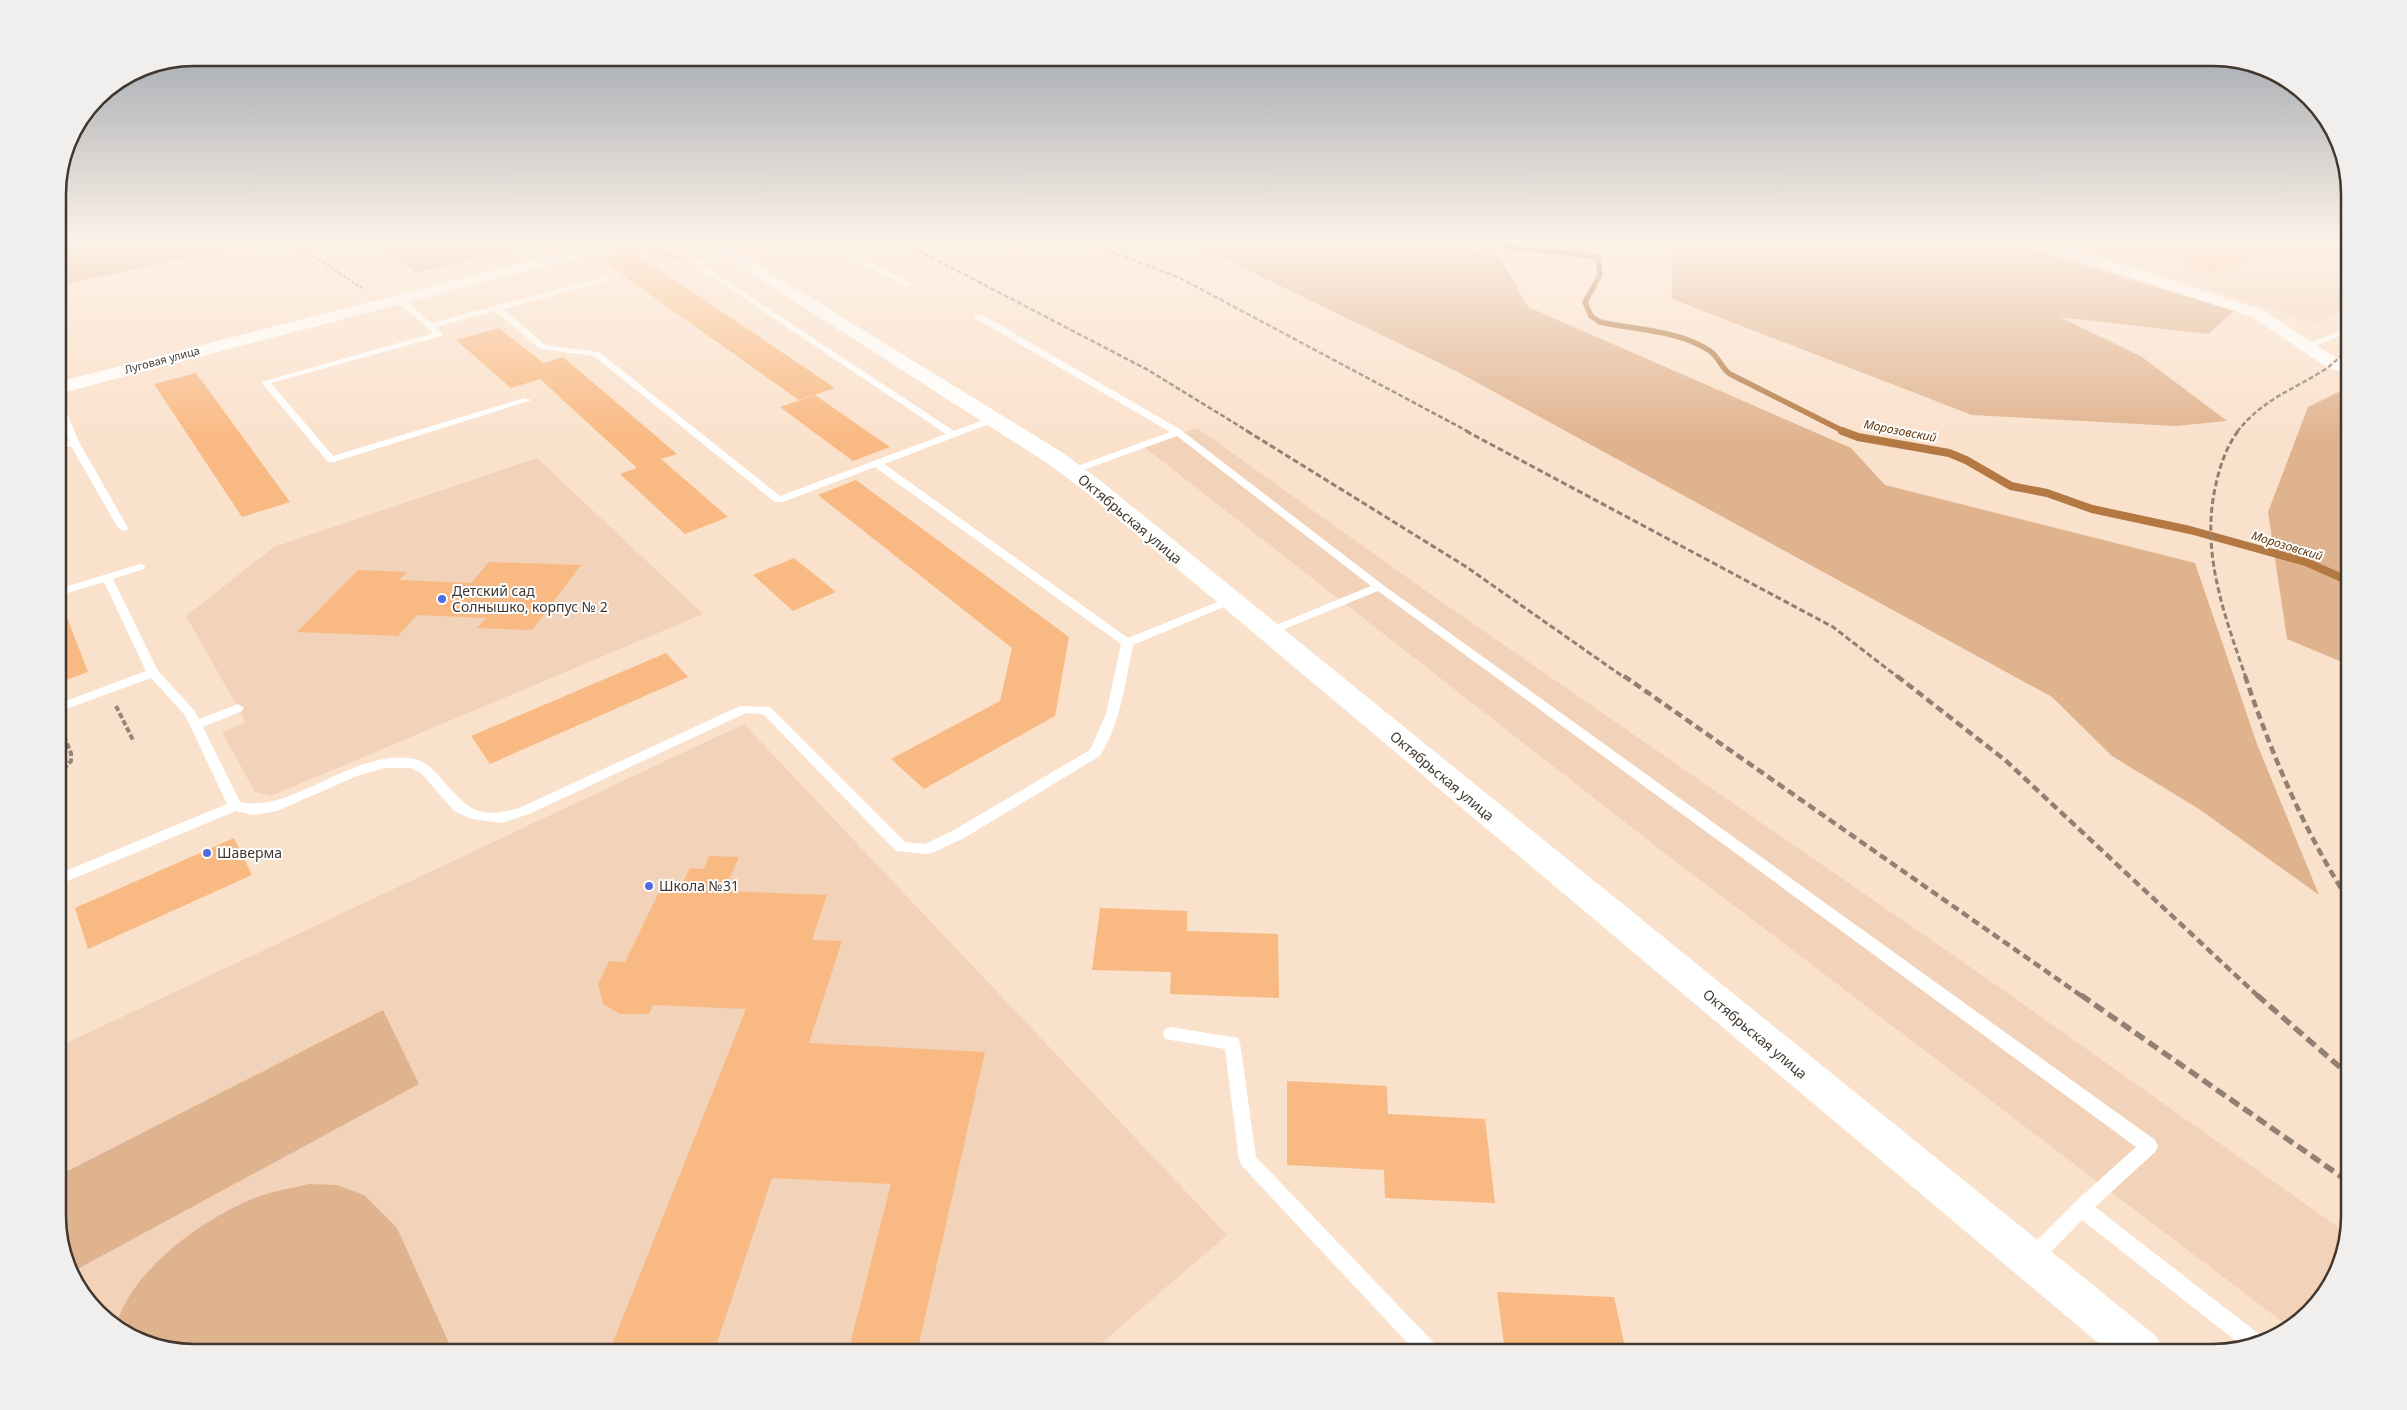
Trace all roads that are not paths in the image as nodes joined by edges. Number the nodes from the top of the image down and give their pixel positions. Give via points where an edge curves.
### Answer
1 (362, 309) edge
2 (407, 309) edge
3 (493, 309) edge
4 (497, 309) edge
5 (765, 309) edge
6 (819, 309) edge
7 (2242, 309) edge
8 (978, 316) dead end
9 (429, 326) junction
10 (2340, 332) edge
11 (2307, 346) junction
12 (2340, 366) edge
13 (67, 386) edge
14 (526, 400) dead end
15 (994, 419) junction
16 (67, 425) edge
17 (1178, 432) junction
18 (953, 434) junction
19 (74, 442) junction
20 (67, 444) edge
21 (876, 463) junction
22 (1072, 470) junction
23 (123, 528) dead end
24 (140, 567) dead end
25 (107, 577) junction
26 (1379, 587) junction
27 (67, 590) edge
28 (1229, 601) junction
29 (1268, 632) junction
30 (1127, 644) junction
31 (153, 674) junction
32 (67, 705) edge
33 (238, 708) dead end
34 (196, 724) junction
35 (235, 806) junction
36 (67, 876) edge
37 (1172, 1034) dead end
38 (2081, 1208) junction
39 (2029, 1261) junction
40 (2249, 1338) edge
41 (1420, 1344) edge
42 (2123, 1344) edge

1 - 13 main road, Луговая улица
2 - 9 lane
3 - 9 lane
4 - 21 lane via 543,347 596,354 779,500
5 - 18 lane
6 - 15 main road, Октябрьская улица
7 - 11 street
8 - 17 lane
9 - 14 lane via 439,334 265,382 331,460
10 - 11 lane
11 - 12 street
15 - 18 lane
15 - 22 main road, Октябрьская улица
16 - 19 lane
17 - 22 lane
17 - 26 lane
18 - 21 lane
19 - 20 lane
19 - 23 lane
21 - 30 lane
22 - 28 main road, Октябрьская улица
24 - 25 lane
25 - 27 lane
25 - 31 lane
26 - 29 lane
26 - 38 lane via 2149,1146
28 - 29 main road, Октябрьская улица
28 - 30 lane
29 - 39 main road, Октябрьская улица
30 - 35 lane via 1112,720 1095,753 959,834 927,849 901,846 766,710 744,709 533,807 502,818 477,816 459,808 426,770 412,763 384,764 352,773 276,806 253,810
31 - 32 lane
31 - 34 lane via 190,713
33 - 34 lane
34 - 35 lane
35 - 36 lane
37 - 41 lane via 1232,1043 1248,1160
38 - 39 lane
38 - 40 lane
39 - 42 main road, Октябрьская улица

